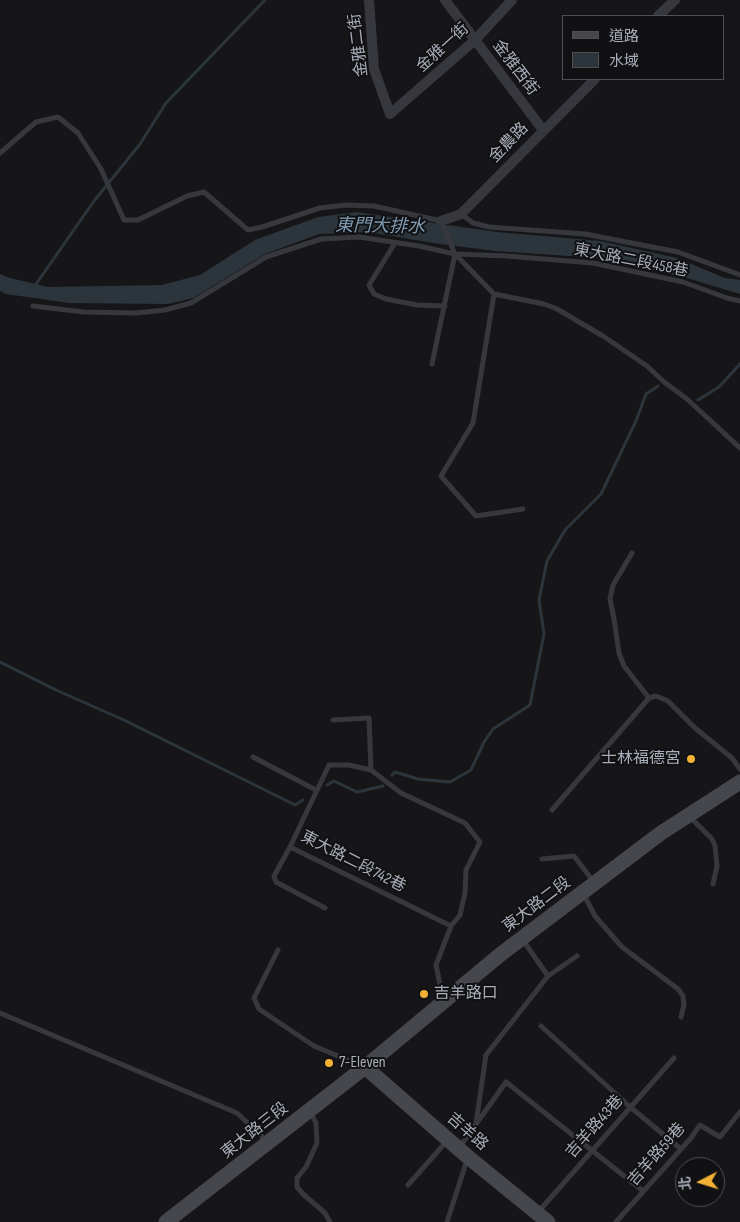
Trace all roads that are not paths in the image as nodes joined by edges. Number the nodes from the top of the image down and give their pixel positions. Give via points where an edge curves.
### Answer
1 (369, 0) edge
2 (445, 0) edge
3 (512, 0) edge
4 (675, 0) edge
5 (659, 15) edge
6 (475, 40) junction
7 (594, 80) edge
8 (390, 114) joint
9 (543, 130) junction
10 (0, 154) edge
11 (462, 214) junction
12 (441, 221) junction
13 (396, 243) junction
14 (455, 254) junction
15 (740, 275) edge
16 (494, 294) junction
17 (740, 301) edge
18 (33, 306) dead end
19 (445, 306) junction
20 (432, 364) dead end
21 (740, 448) edge
22 (523, 509) dead end
23 (632, 553) dead end
24 (650, 698) junction
25 (332, 720) dead end
26 (254, 758) dead end
27 (740, 769) edge
28 (371, 770) junction
29 (740, 782) edge
30 (316, 790) junction
31 (552, 810) dead end
32 (688, 815) junction
33 (290, 847) junction
34 (542, 859) dead end
35 (595, 883) junction
36 (713, 884) dead end
37 (582, 893) junction
38 (325, 908) dead end
39 (451, 926) junction
40 (521, 939) junction
41 (278, 950) dead end
42 (577, 956) dead end
43 (548, 976) junction
44 (444, 1001) junction
45 (0, 1013) edge
46 (681, 1017) dead end
47 (541, 1026) dead end
48 (674, 1058) dead end
49 (365, 1067) junction
50 (630, 1106) junction
51 (310, 1110) junction
52 (740, 1112) edge
53 (475, 1126) junction
54 (268, 1142) junction
55 (458, 1148) junction
56 (681, 1149) junction
57 (592, 1150) junction
58 (408, 1185) dead end
59 (643, 1191) junction
60 (542, 1218) edge
61 (166, 1222) edge
62 (330, 1222) edge
63 (447, 1222) edge
64 (616, 1222) edge

1 - 8 street, 金雅二街 via 374,69
2 - 6 street, 金雅西街
3 - 6 street, 金雅一街
4 - 5 street
6 - 8 street, 金雅一街
6 - 9 street, 金雅西街
7 - 9 street, 金農路
9 - 11 street, 金農路
10 - 12 lane via 36,122 58,117 78,133 105,176 124,220 138,220 186,196 204,192 248,230 320,208 346,205 374,206
11 - 12 street, 金農路
11 - 15 lane via 473,223 489,227 585,234 678,252
12 - 14 lane
13 - 14 lane, 東大路二段458巷
13 - 18 lane, 東大路二段458巷 via 359,237 321,239 266,257 191,303 165,310 84,312
13 - 19 lane via 369,285 374,294 386,300
14 - 16 lane
14 - 17 lane, 東大路二段458巷 via 593,264 682,282
14 - 19 lane
16 - 21 lane via 550,306 603,336 647,366
16 - 22 lane via 473,423 441,476 476,516
19 - 20 lane
23 - 24 lane via 613,585 610,599 624,666
24 - 27 lane via 656,696 668,701 732,758
24 - 31 lane
25 - 28 lane via 368,718
26 - 30 lane
28 - 30 lane, 東大路二段742巷 via 329,765
28 - 39 lane via 401,793 465,823 480,842 466,870 460,915
29 - 32 main road, 東大路二段
30 - 33 lane, 東大路二段742巷
32 - 35 main road, 東大路二段
32 - 36 lane via 715,846 717,866
33 - 38 lane via 274,876 276,882
33 - 39 lane, 東大路二段742巷
34 - 35 lane via 574,856
35 - 37 main road, 東大路二段
37 - 40 main road, 東大路二段
37 - 46 lane via 595,916 622,947 678,989 684,1005
39 - 44 lane via 436,965
40 - 43 lane
40 - 44 main road, 東大路二段
41 - 49 lane via 254,998 259,1009 314,1046
42 - 43 lane
43 - 53 lane via 486,1055
44 - 49 main road, 東大路二段
45 - 54 lane via 237,1113
47 - 50 lane
48 - 50 lane, 吉羊路43巷
49 - 51 main road, 東大路三段
49 - 55 main road, 吉羊路
50 - 56 lane
50 - 57 lane, 吉羊路43巷
51 - 54 main road, 東大路三段
51 - 62 lane via 316,1123 316,1143 298,1178 297,1187 326,1213
52 - 56 lane, 吉羊路59巷 via 720,1137 700,1125
53 - 55 lane
53 - 57 lane via 506,1082
54 - 61 main road, 東大路三段
55 - 58 lane
55 - 60 main road, 吉羊路
55 - 63 lane
56 - 59 lane, 吉羊路59巷
57 - 59 lane
57 - 60 lane, 吉羊路43巷
59 - 64 lane, 吉羊路59巷

